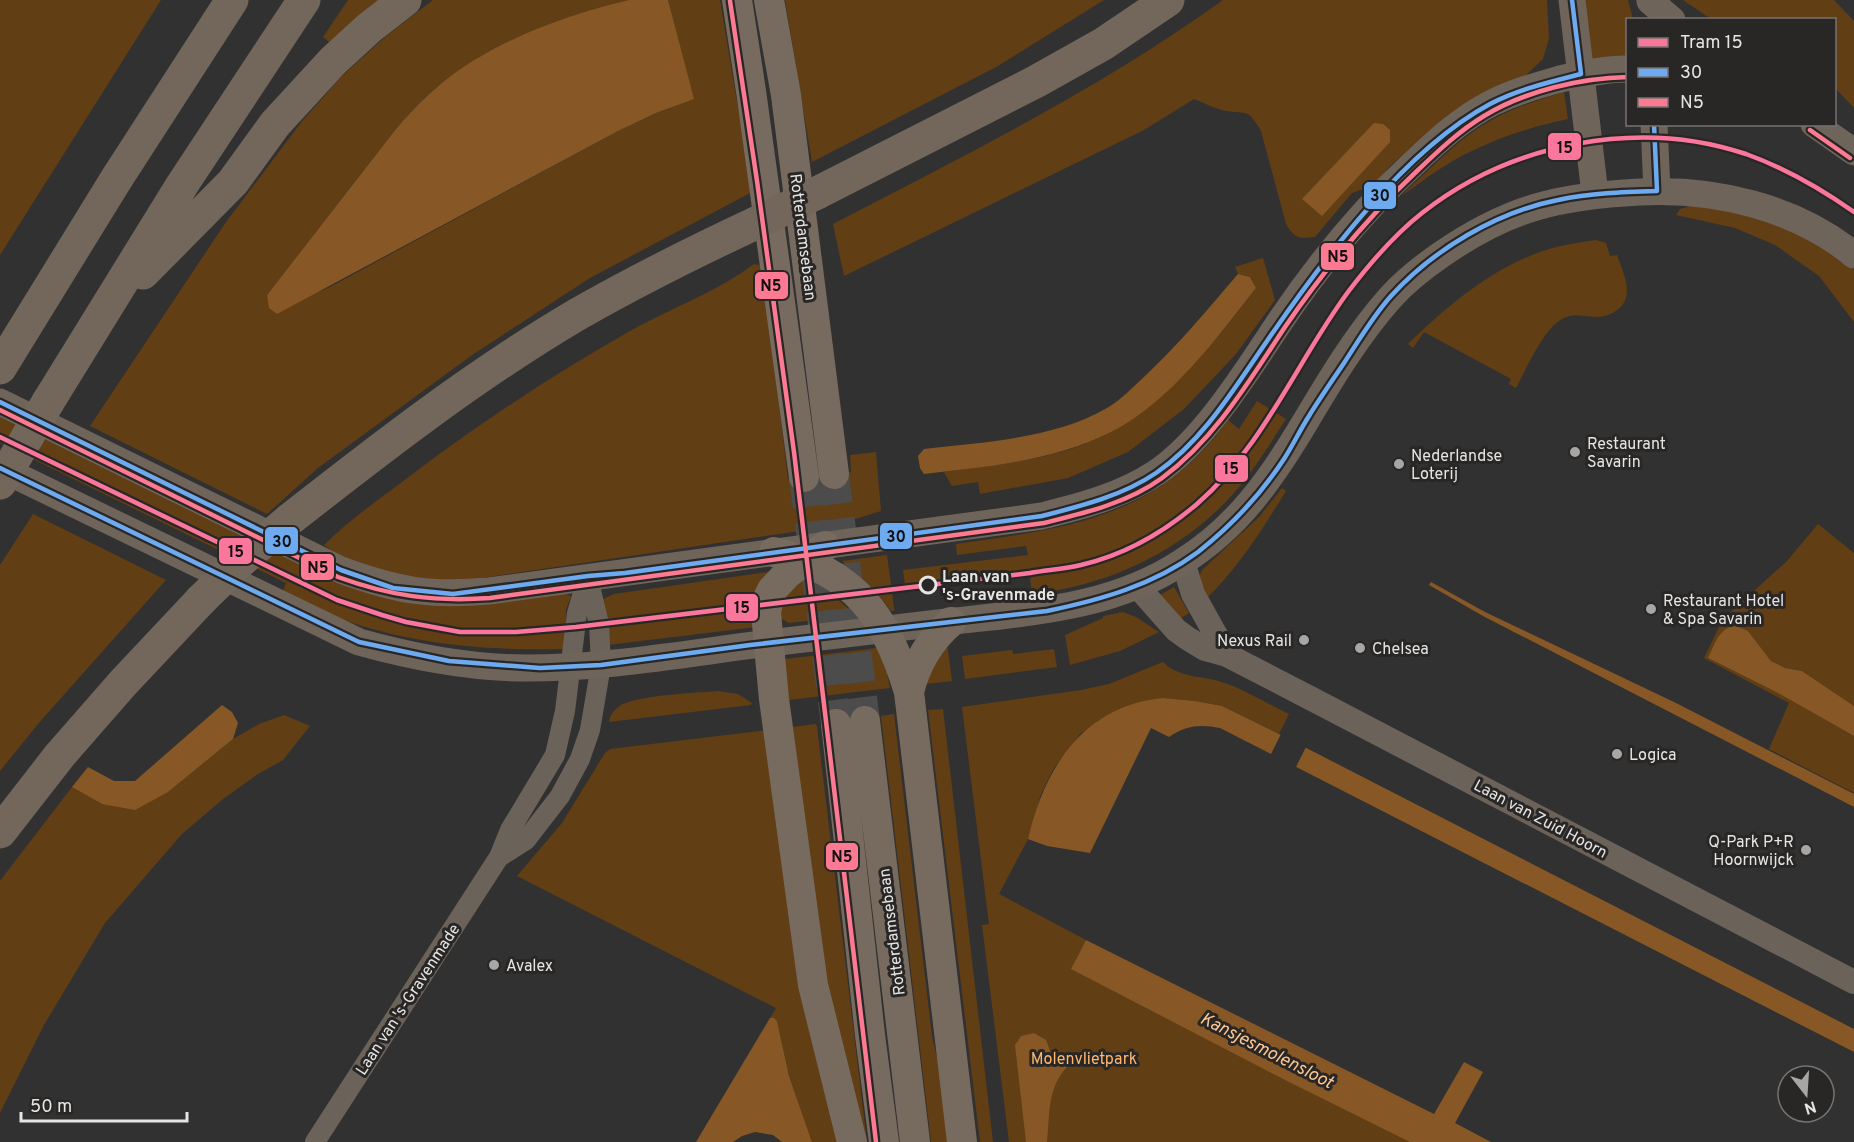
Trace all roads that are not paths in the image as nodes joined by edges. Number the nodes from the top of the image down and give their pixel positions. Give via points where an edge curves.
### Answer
1 (232, 0) edge
2 (304, 0) edge
3 (405, 0) edge
4 (736, 0) edge
5 (769, 0) edge
6 (1168, 0) edge
7 (1572, 0) edge
8 (1650, 0) edge
9 (1653, 18) edge
10 (1670, 18) edge
11 (1626, 69) edge
12 (1581, 74) junction
13 (1654, 126) edge
14 (1817, 126) edge
15 (1854, 152) edge
16 (1657, 191) junction
17 (1595, 194) junction
18 (1854, 255) edge
19 (98, 320) junction
20 (0, 368) edge
21 (0, 402) edge
22 (0, 468) edge
23 (834, 474) tunnel mouth
24 (804, 477) tunnel mouth
25 (0, 483) edge
26 (774, 552) joint
27 (814, 553) junction
28 (1183, 562) junction
29 (588, 576) junction
30 (1137, 586) junction
31 (951, 622) junction
32 (885, 630) junction
33 (768, 643) junction
34 (1227, 655) junction
35 (601, 665) junction
36 (572, 667) junction
37 (909, 692) junction
38 (865, 721) tunnel mouth
39 (836, 724) tunnel mouth
40 (0, 832) edge
41 (499, 857) junction
42 (1854, 982) edge
43 (315, 1142) edge
44 (852, 1142) edge
45 (884, 1142) edge
46 (915, 1142) edge
47 (962, 1142) edge

1 - 20 highway
2 - 19 highway
3 - 19 highway via 333,61 275,124 233,182
4 - 24 main road, Rotterdamsebaan
5 - 23 main road, Rotterdamsebaan via 786,95
6 - 40 highway, bridge via 1103,44 1037,81 672,263 567,321 406,429 290,520 201,600 60,755
7 - 12 main road
8 - 9 main road
8 - 10 main road
11 - 12 main road
12 - 17 main road
12 - 27 main road via 1525,88 1490,104 1426,151 1341,238 1234,390 1192,440 1157,472 1094,503 1042,516
13 - 16 main road
14 - 15 main road
16 - 17 main road
16 - 18 main road via 1715,196 1777,210
17 - 28 main road via 1503,217 1419,270 1369,323 1256,497 1215,538
19 - 25 highway, bridge
21 - 29 main road via 341,570 393,588 453,594
22 - 36 main road via 359,642 464,664
26 - 27 main road
26 - 29 main road
27 - 32 main road via 820,567 843,581
27 - 33 main road via 787,574 769,596
28 - 30 main road
28 - 34 street via 1193,594
29 - 35 street, Laan van 's-Gravenmade via 599,624
29 - 36 street, Laan van 's-Gravenmade via 577,614
30 - 31 main road via 1056,609
30 - 34 street, Laan van Zuid Hoorn via 1176,630 1205,649
31 - 32 main road
31 - 37 main road via 924,653
32 - 33 main road
32 - 37 main road
33 - 35 main road
33 - 44 main road via 813,986
34 - 42 street, Laan van Zuid Hoorn
35 - 36 main road
35 - 41 street, Laan van 's-Gravenmade via 590,730 580,759 560,796 526,840
36 - 41 street, Laan van 's-Gravenmade via 555,755 510,830
37 - 47 main road
38 - 46 main road, Rotterdamsebaan
39 - 45 main road, Rotterdamsebaan
41 - 43 street, Laan van 's-Gravenmade

